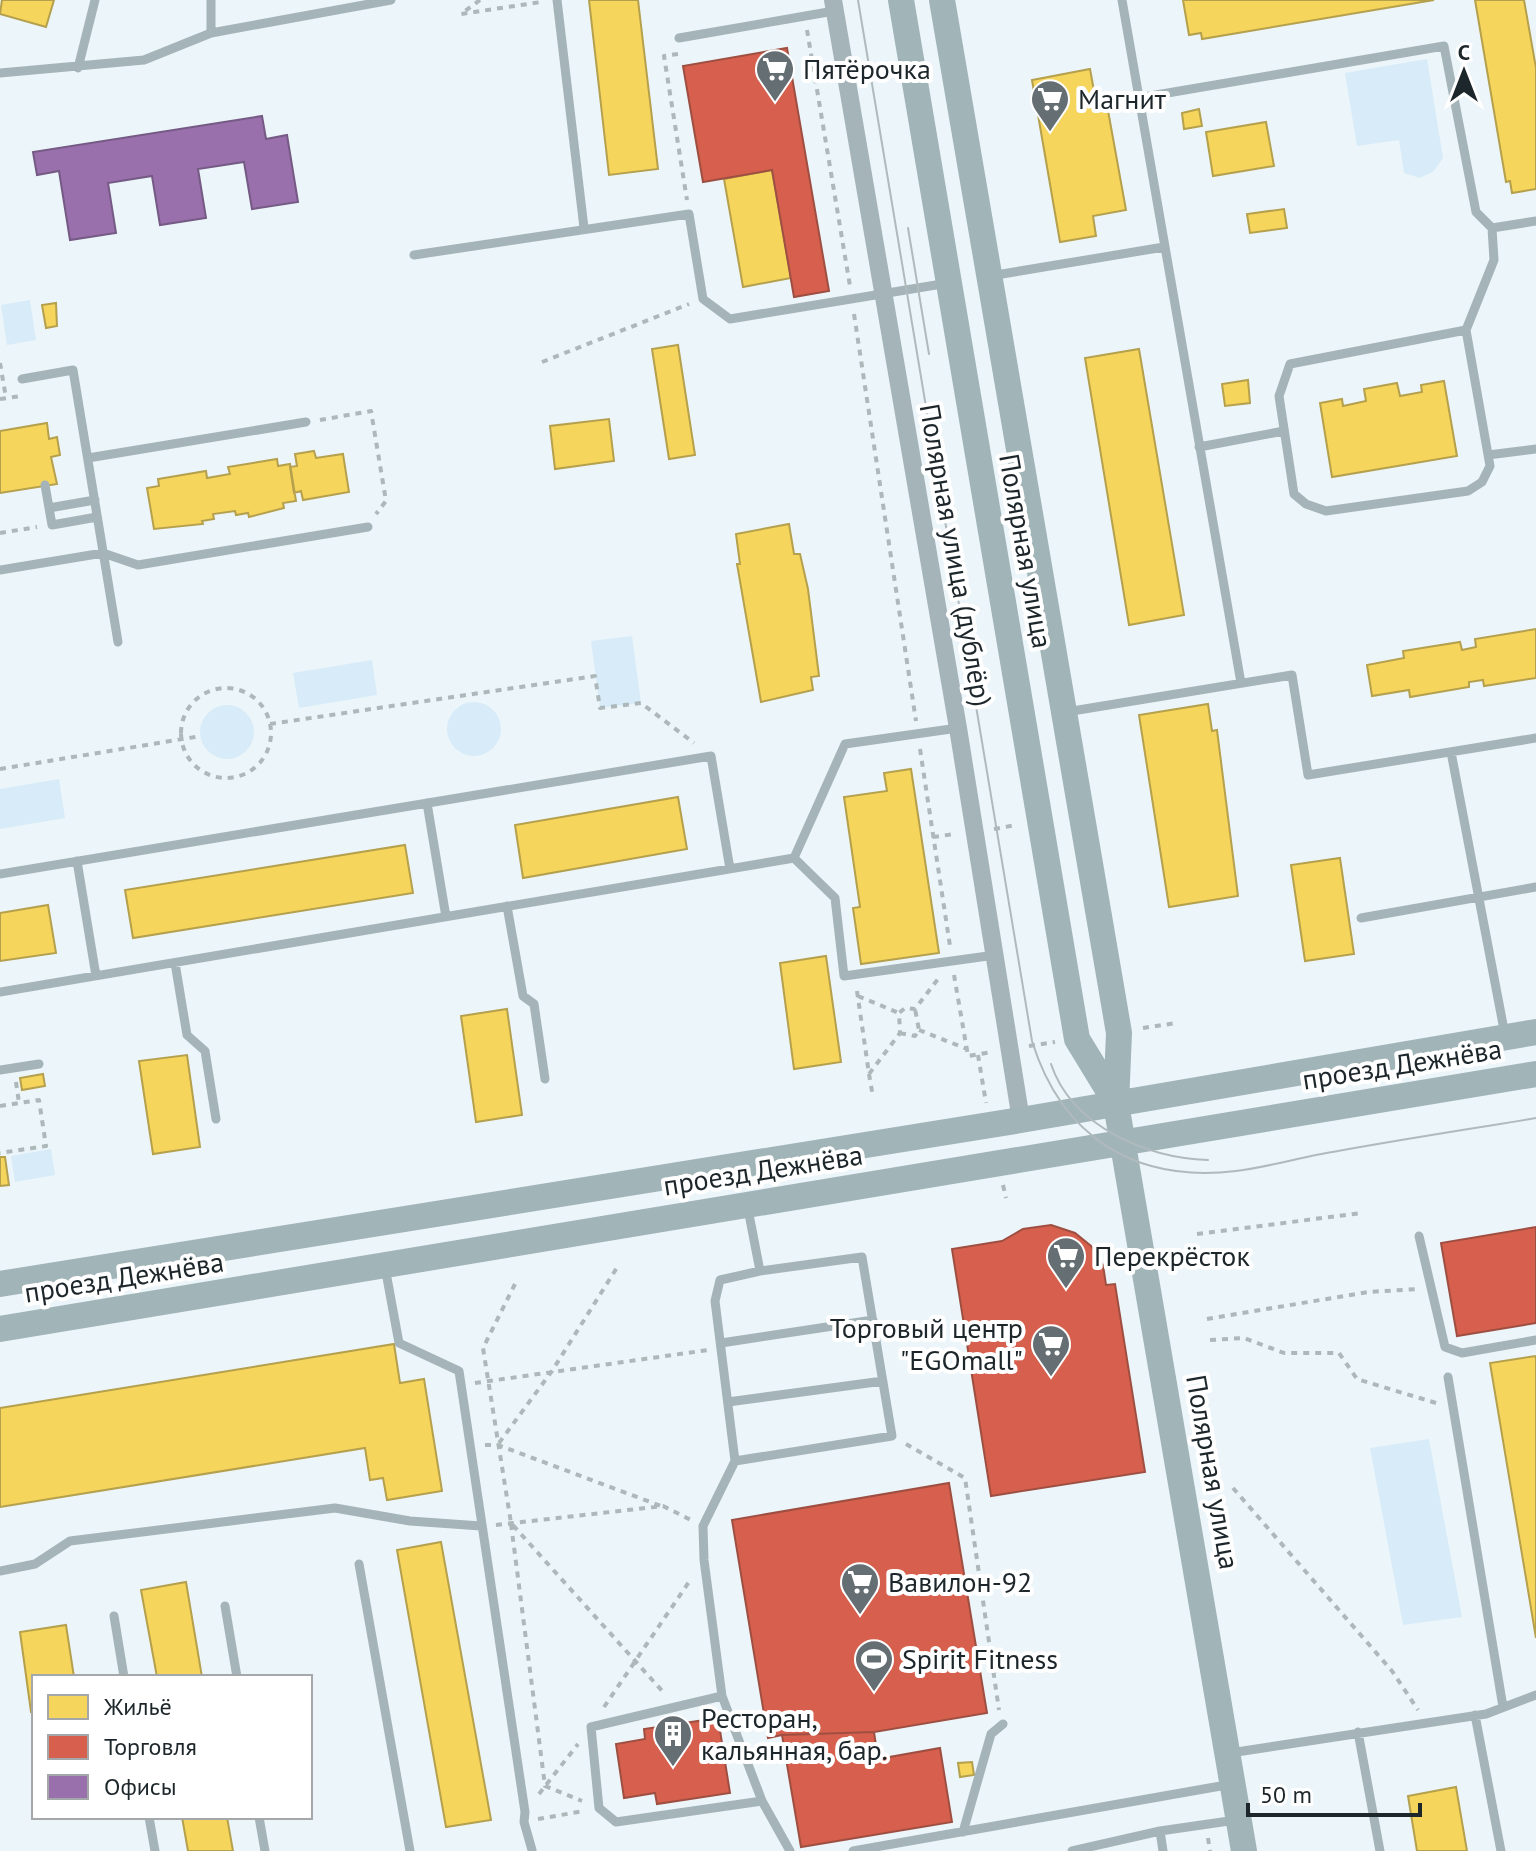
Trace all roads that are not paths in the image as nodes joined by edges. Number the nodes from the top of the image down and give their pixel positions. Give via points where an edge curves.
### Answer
1 (95, 0) edge
2 (211, 0) edge
3 (391, 0) edge
4 (556, 0) edge
5 (901, 0) edge
6 (942, 0) edge
7 (948, 0) edge
8 (1122, 0) edge
9 (834, 5) edge
10 (211, 33) junction
11 (679, 38) dead end
12 (78, 68) junction
13 (0, 73) edge
14 (1138, 98) junction
15 (1536, 221) edge
16 (584, 228) junction
17 (1492, 228) junction
18 (1164, 247) junction
19 (414, 255) dead end
20 (986, 276) junction
21 (948, 283) junction
22 (882, 295) junction
23 (1466, 330) junction
24 (22, 379) dead end
25 (306, 422) road end
26 (1284, 431) junction
27 (1199, 447) junction
28 (1536, 449) edge
29 (1488, 455) junction
30 (88, 458) junction
31 (45, 485) dead end
32 (95, 500) junction
33 (49, 508) junction
34 (97, 517) junction
35 (368, 527) dead end
36 (103, 553) junction
37 (0, 570) edge
38 (118, 642) dead end
39 (1241, 683) junction
40 (1064, 712) junction
41 (958, 728) junction
42 (1536, 738) edge
43 (1451, 752) junction
44 (427, 803) junction
45 (794, 858) junction
46 (77, 861) junction
47 (730, 869) junction
48 (0, 874) edge
49 (1536, 887) edge
50 (1479, 897) junction
51 (507, 906) junction
52 (446, 917) junction
53 (1361, 918) dead end
54 (995, 955) junction
55 (175, 963) junction
56 (96, 976) junction
57 (0, 992) edge
58 (1536, 1032) edge
59 (1506, 1038) junction
60 (39, 1064) dead end
61 (0, 1070) edge
62 (1536, 1074) edge
63 (545, 1079) dead end
64 (1116, 1104) junction
65 (216, 1119) dead end
66 (1021, 1120) junction
67 (1122, 1143) junction
68 (748, 1205) junction
69 (1419, 1236) dead end
70 (385, 1266) junction
71 (760, 1271) junction
72 (0, 1284) edge
73 (873, 1320) junction
74 (0, 1329) edge
75 (1536, 1340) edge
76 (721, 1346) junction
77 (1448, 1377) dead end
78 (883, 1381) junction
79 (728, 1402) junction
80 (735, 1461) junction
81 (481, 1526) junction
82 (359, 1564) dead end
83 (0, 1571) edge
84 (225, 1606) dead end
85 (114, 1616) dead end
86 (124, 1675) edge
87 (237, 1675) edge
88 (1536, 1695) edge
89 (722, 1696) junction
90 (1503, 1707) junction
91 (1475, 1715) junction
92 (1002, 1720) road end
93 (1358, 1732) junction
94 (1230, 1753) junction
95 (1235, 1783) junction
96 (762, 1801) junction
97 (149, 1819) edge
98 (259, 1819) edge
99 (1240, 1819) junction
100 (1160, 1831) junction
101 (963, 1832) junction
102 (155, 1851) edge
103 (265, 1851) edge
104 (410, 1851) edge
105 (529, 1851) edge
106 (790, 1851) edge
107 (853, 1851) edge
108 (1072, 1851) edge
109 (1163, 1851) edge
110 (1244, 1851) edge
111 (1380, 1851) edge
112 (1501, 1851) edge

1 - 12 lane
2 - 10 lane
3 - 10 lane
4 - 16 lane
5 - 21 main road, Полярная улица
6 - 7 lane
6 - 20 main road, Полярная улица
8 - 14 lane
9 - 11 lane via 805,17
9 - 22 street, Полярная улица (дублёр)
10 - 12 lane via 144,60
12 - 13 lane
14 - 17 lane via 1444,46 1476,212
14 - 18 lane
15 - 17 lane
16 - 19 lane
16 - 22 lane via 689,214 703,299 730,319
17 - 23 lane via 1494,260
18 - 20 lane
18 - 27 lane
20 - 40 main road, Полярная улица
21 - 22 lane
21 - 64 main road, Полярная улица via 1077,1039
22 - 41 street, Полярная улица (дублёр)
23 - 26 lane via 1290,364 1279,396
23 - 29 lane
24 - 30 lane via 73,370
25 - 30 lane
26 - 27 lane
26 - 29 lane via 1294,494 1326,511 1468,491 1482,482 1490,466
27 - 39 lane
28 - 29 lane
30 - 32 lane
31 - 33 lane
32 - 33 lane
32 - 34 lane
33 - 34 lane via 52,525
34 - 36 lane
35 - 36 lane via 138,565
36 - 37 lane
36 - 38 lane
39 - 40 lane
39 - 43 lane via 1292,675 1308,775
40 - 64 main road, Полярная улица via 1119,1033
41 - 45 lane via 845,744
41 - 54 street, Полярная улица (дублёр)
42 - 43 lane
43 - 50 lane
44 - 46 lane
44 - 47 lane via 711,756
44 - 52 lane
45 - 47 lane
45 - 54 lane via 835,898 844,976
46 - 48 lane
46 - 56 lane
47 - 51 lane
49 - 50 lane
50 - 53 lane
50 - 59 lane
51 - 52 lane
51 - 63 lane via 523,996 534,1004
52 - 55 lane
54 - 66 street, Полярная улица (дублёр)
55 - 56 lane
55 - 65 lane via 187,1035 205,1051
56 - 57 lane
58 - 59 main road, проезд Дежнёва
59 - 64 main road, проезд Дежнёва
60 - 61 lane
62 - 67 main road, проезд Дежнёва
64 - 66 main road, проезд Дежнёва
64 - 67 main road, Полярная улица
66 - 72 main road, проезд Дежнёва
67 - 68 main road, проезд Дежнёва
67 - 94 main road, Полярная улица
68 - 70 main road, проезд Дежнёва
68 - 71 lane
69 - 75 lane via 1445,1347 1462,1353
70 - 74 main road, проезд Дежнёва
70 - 81 lane via 399,1343 459,1371
71 - 73 lane via 862,1257
71 - 76 lane via 720,1280 715,1301
73 - 76 lane
73 - 78 lane
76 - 79 lane
77 - 90 lane
78 - 79 lane
78 - 80 lane via 892,1436
79 - 80 lane
80 - 89 lane via 703,1526
81 - 83 lane via 335,1508 70,1541 35,1564
81 - 105 lane
82 - 104 lane
84 - 87 lane
85 - 86 lane
88 - 90 lane
89 - 96 lane
89 - 96 lane via 591,1727 599,1808 616,1822
90 - 91 lane
91 - 93 lane
91 - 112 lane
92 - 101 lane via 991,1734
93 - 94 lane
93 - 111 lane
94 - 95 main road, Полярная улица
95 - 99 main road, Полярная улица
95 - 101 lane
96 - 106 lane
97 - 102 lane
98 - 103 lane
99 - 100 lane
99 - 110 main road, Полярная улица
100 - 108 lane
100 - 109 lane
101 - 107 lane

